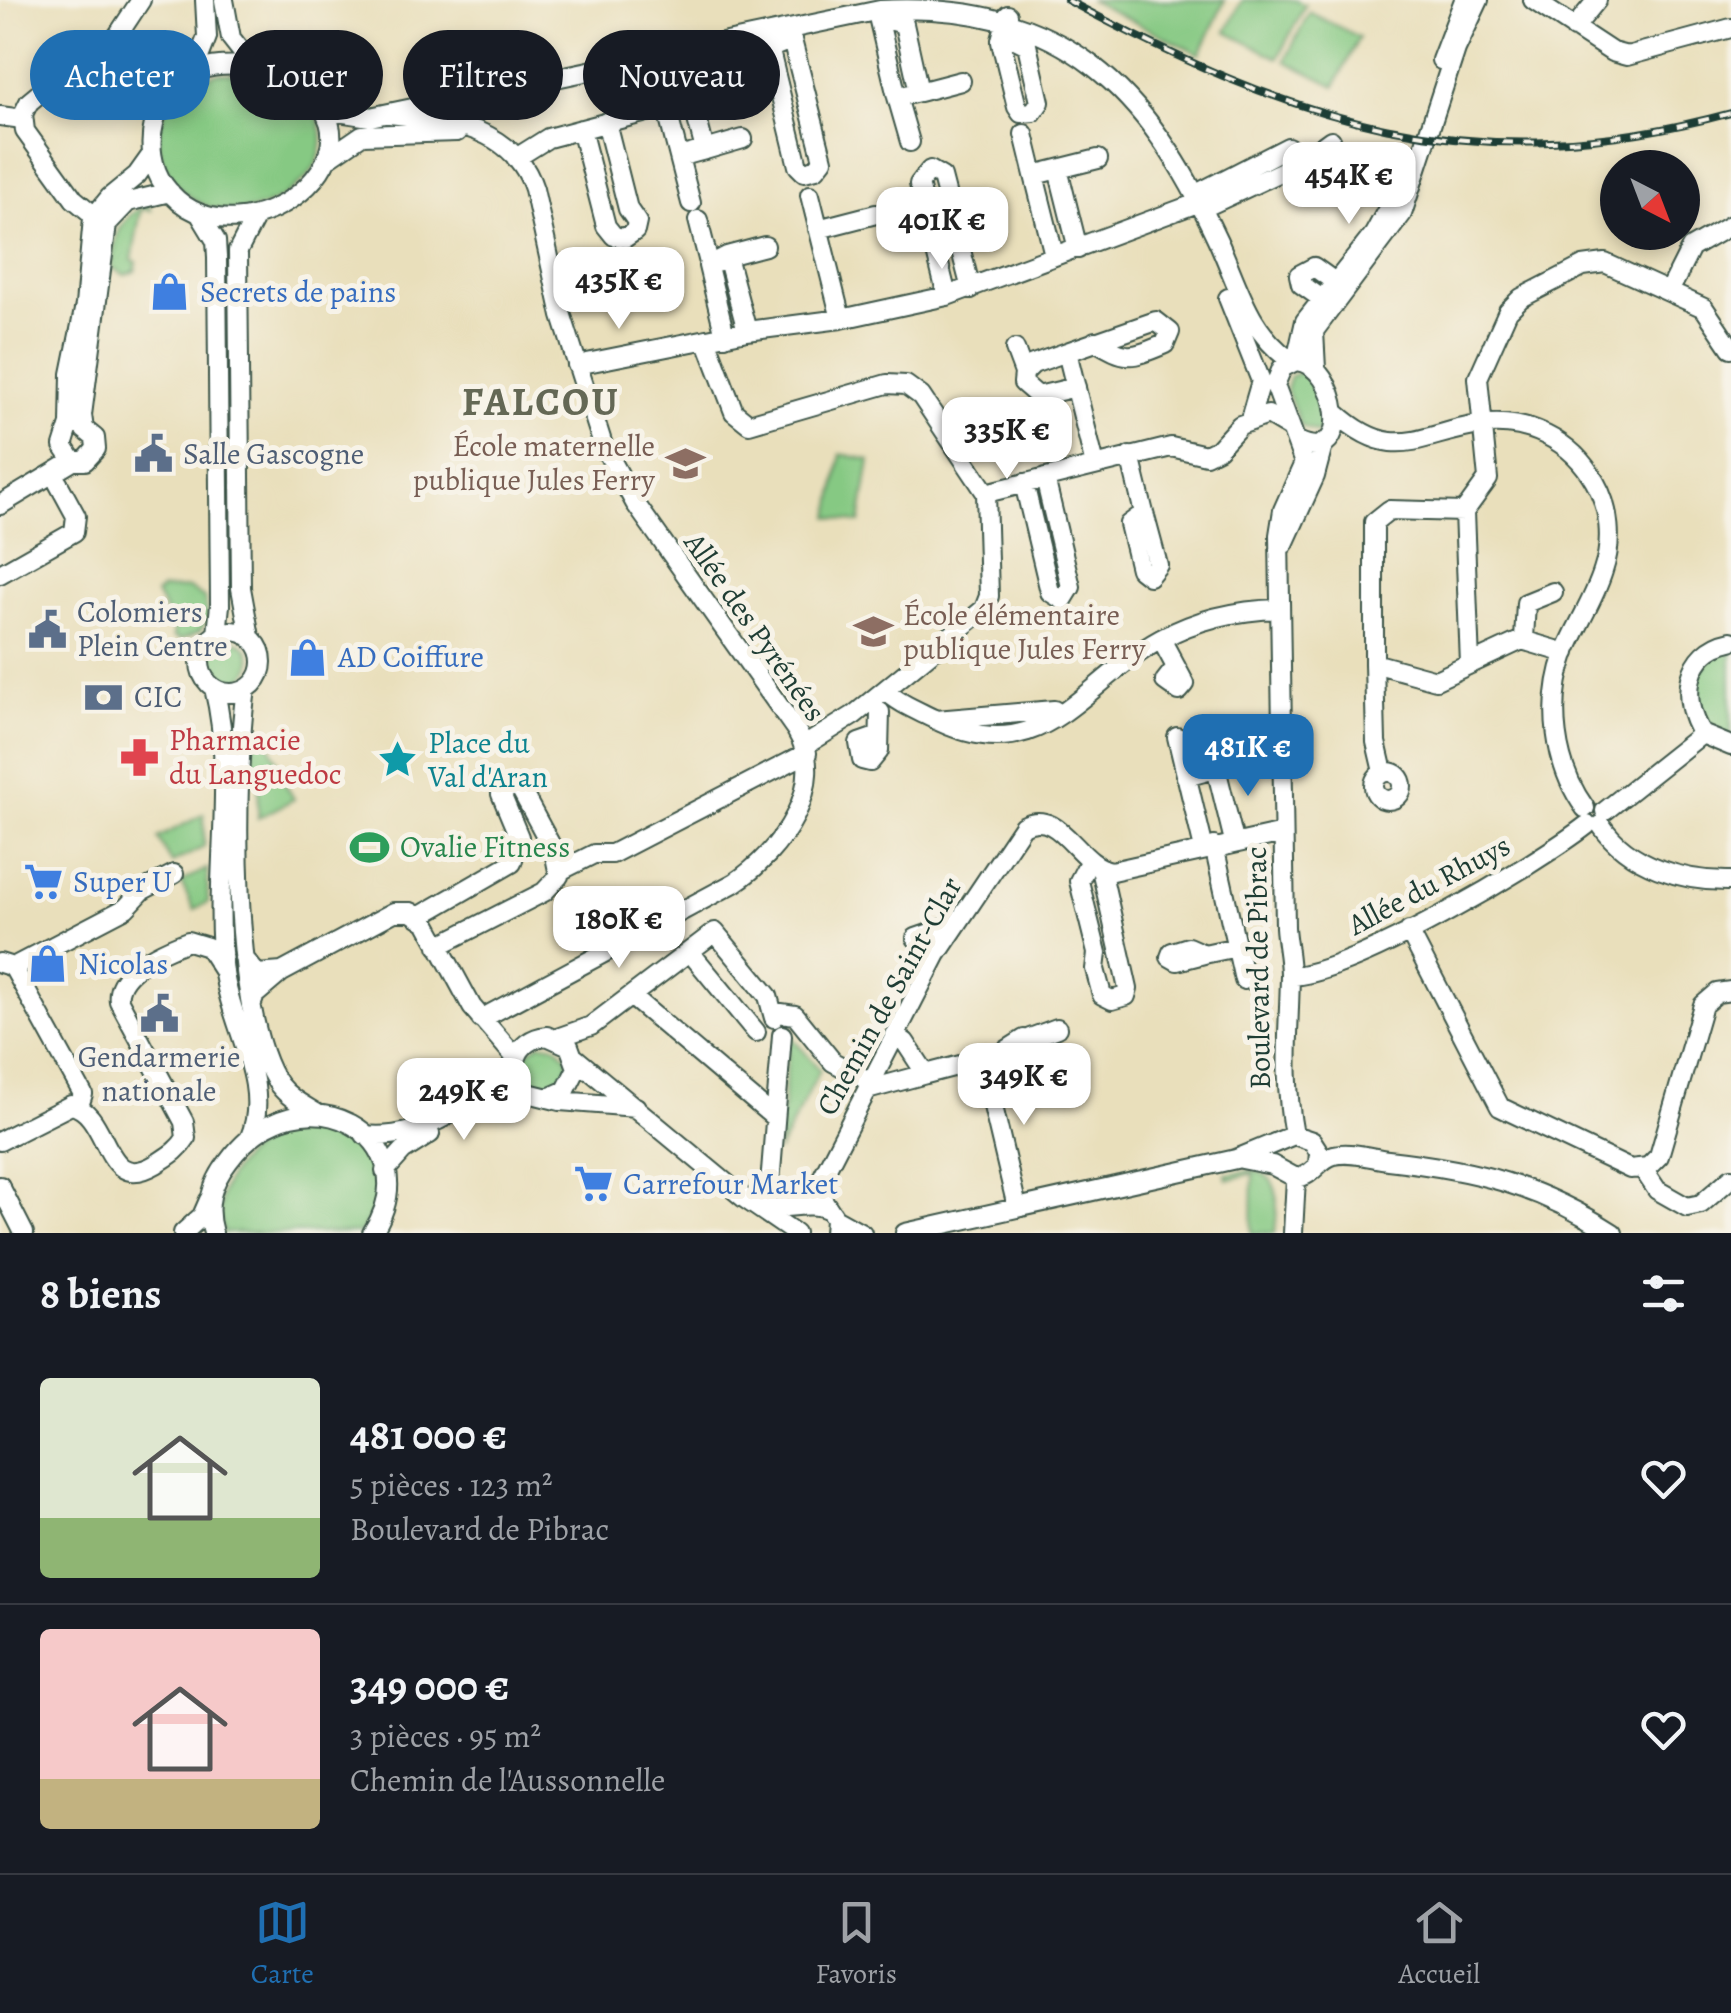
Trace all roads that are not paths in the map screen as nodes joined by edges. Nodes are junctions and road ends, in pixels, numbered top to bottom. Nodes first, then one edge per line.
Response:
1 (140, 0) edge
2 (205, 0) edge
3 (224, 0) edge
4 (1464, 0) edge
5 (1479, 0) edge
6 (1490, 0) edge
7 (1533, 0) edge
8 (1597, 0) edge
9 (934, 2) edge
10 (850, 8) edge
11 (880, 16) junction
12 (1466, 26) junction
13 (1574, 28) junction
14 (1731, 28) edge
15 (207, 30) edge
16 (230, 33) edge
17 (780, 41) edge
18 (780, 41) edge
19 (780, 43) edge
20 (780, 49) edge
21 (583, 78) edge
22 (961, 81) dead end
23 (919, 92) junction
24 (898, 97) junction
25 (390, 114) junction
26 (383, 115) edge
27 (0, 116) edge
28 (23, 119) junction
29 (157, 120) edge
30 (328, 120) edge
31 (614, 120) edge
32 (669, 120) edge
33 (697, 120) edge
34 (606, 122) junction
35 (814, 125) junction
36 (581, 129) junction
37 (790, 131) junction
38 (1024, 134) dead end
39 (485, 136) junction
40 (743, 139) dead end
41 (1331, 140) dead end
42 (910, 142) dead end
43 (705, 150) junction
44 (152, 154) junction
45 (330, 157) junction
46 (679, 157) junction
47 (516, 158) junction
48 (1098, 159) dead end
49 (1058, 169) junction
50 (1034, 175) junction
51 (170, 192) junction
52 (810, 195) dead end
53 (1199, 201) junction
54 (199, 213) junction
55 (876, 214) dead end
56 (256, 216) junction
57 (100, 221) junction
58 (1731, 225) edge
59 (818, 229) junction
60 (765, 246) dead end
61 (1078, 249) junction
62 (1054, 255) junction
63 (727, 256) junction
64 (1227, 261) junction
65 (709, 263) junction
66 (1328, 276) dead end
67 (971, 289) junction
68 (1669, 292) junction
69 (947, 296) junction
70 (1322, 299) junction
71 (1156, 300) dead end
72 (841, 319) junction
73 (747, 331) junction
74 (715, 337) junction
75 (1731, 348) edge
76 (1016, 349) dead end
77 (1066, 352) junction
78 (1288, 358) junction
79 (576, 365) junction
80 (1316, 369) junction
81 (1024, 373) junction
82 (1076, 387) junction
83 (1259, 417) junction
84 (1481, 424) junction
85 (84, 429) junction
86 (1332, 429) junction
87 (1295, 435) junction
88 (67, 449) junction
89 (1130, 456) junction
90 (1096, 465) junction
91 (1045, 478) junction
92 (58, 483) dead end
93 (1024, 483) junction
94 (0, 492) edge
95 (986, 492) junction
96 (0, 505) edge
97 (1464, 512) junction
98 (1144, 513) dead end
99 (1280, 559) junction
100 (0, 574) edge
101 (1553, 592) dead end
102 (1280, 610) junction
103 (217, 634) junction
104 (250, 637) junction
105 (1161, 639) junction
106 (1524, 639) junction
107 (1731, 641) edge
108 (1566, 653) junction
109 (1374, 663) junction
110 (1470, 664) junction
111 (1176, 667) dead end
112 (214, 688) junction
113 (246, 689) junction
114 (892, 695) junction
115 (858, 712) junction
116 (880, 712) junction
117 (1702, 734) junction
118 (879, 736) dead end
119 (1178, 737) dead end
120 (1731, 746) edge
121 (806, 750) junction
122 (1266, 755) dead end
123 (1216, 768) junction
124 (1383, 772) dead end
125 (1186, 777) junction
126 (1595, 817) junction
127 (1283, 833) junction
128 (1234, 842) junction
129 (1209, 847) junction
130 (1095, 865) junction
131 (560, 871) junction
132 (174, 874) dead end
133 (1731, 881) edge
134 (420, 916) junction
135 (1409, 931) junction
136 (950, 933) junction
137 (916, 938) dead end
138 (438, 946) junction
139 (1237, 947) junction
140 (242, 950) junction
141 (690, 952) junction
142 (1120, 954) junction
143 (1204, 954) dead end
144 (1097, 960) junction
145 (6, 965) edge
146 (224, 972) junction
147 (282, 972) junction
148 (1290, 976) junction
149 (1244, 980) dead end
150 (1731, 991) edge
151 (632, 997) junction
152 (252, 1007) junction
153 (488, 1025) junction
154 (590, 1026) junction
155 (770, 1028) junction
156 (1056, 1028) dead end
157 (895, 1035) junction
158 (557, 1038) junction
159 (532, 1039) junction
160 (575, 1056) junction
161 (990, 1057) junction
162 (515, 1060) junction
163 (926, 1074) junction
164 (869, 1086) junction
165 (528, 1093) junction
166 (548, 1098) junction
167 (79, 1106) junction
168 (636, 1106) junction
169 (316, 1113) junction
170 (774, 1118) junction
171 (365, 1134) junction
172 (250, 1137) junction
173 (1289, 1138) junction
174 (0, 1141) edge
175 (1236, 1159) junction
176 (1318, 1164) junction
177 (1643, 1169) junction
178 (385, 1171) junction
179 (1288, 1174) junction
180 (1731, 1178) edge
181 (819, 1185) junction
182 (0, 1186) edge
183 (209, 1200) junction
184 (759, 1207) junction
185 (806, 1207) junction
186 (1017, 1207) junction
187 (986, 1214) junction
188 (833, 1220) edge
189 (374, 1232) edge
190 (24, 1233) edge
191 (183, 1233) edge
192 (214, 1233) edge
193 (796, 1233) edge
194 (862, 1233) edge
195 (904, 1233) edge
196 (990, 1233) edge
197 (1292, 1233) edge
198 (1613, 1233) edge

1 - 28 street
2 - 15 street
3 - 16 street
4 - 70 street
5 - 12 street
6 - 12 street
7 - 13 street
8 - 13 street
9 - 11 street
9 - 53 street
10 - 11 street
10 - 18 street
11 - 17 street
11 - 23 street
11 - 24 street
12 - 80 street
13 - 14 street
19 - 35 street
20 - 37 street
21 - 25 street
22 - 23 street
23 - 24 street
24 - 42 street
25 - 26 street
25 - 39 street, Allée des Pyrénées
27 - 28 street
28 - 57 street
29 - 44 street
30 - 45 street
31 - 34 street
32 - 46 street
33 - 43 street
34 - 36 street
34 - 36 street
35 - 37 street
35 - 37 street
36 - 47 street
38 - 50 street
39 - 45 street
39 - 47 street, Allée des Pyrénées
40 - 43 street
41 - 53 street
43 - 46 street
44 - 51 street
44 - 57 street
45 - 56 street
46 - 65 street
47 - 79 street, Allée des Pyrénées
48 - 49 street
49 - 50 street
49 - 61 street
50 - 62 street
51 - 54 street
51 - 57 street
52 - 59 street
53 - 61 street
53 - 64 street
54 - 56 street
54 - 103 street
55 - 59 street
56 - 104 street
57 - 85 street
57 - 88 street
58 - 68 street
59 - 72 street
60 - 63 street
61 - 62 street
62 - 67 street
63 - 65 street
63 - 73 street
64 - 78 street
64 - 83 street
65 - 74 street
66 - 70 street
67 - 69 street
67 - 69 street
68 - 75 street
68 - 84 street
69 - 72 street
70 - 78 street
71 - 77 street
72 - 73 street
73 - 74 street
74 - 79 street
74 - 95 street
76 - 81 street
77 - 81 street
77 - 82 street
78 - 80 street
78 - 87 street
79 - 121 street, Allée des Pyrénées
80 - 86 street
81 - 82 street
82 - 90 street
83 - 87 street
83 - 89 street
84 - 86 street
84 - 97 street
84 - 108 street
85 - 88 street
85 - 88 street
86 - 87 street
86 - 99 street, Boulevard de Pibrac
87 - 99 street, Boulevard de Pibrac
88 - 94 street
88 - 96 street
89 - 90 street
89 - 98 street
90 - 91 street
91 - 93 street
91 - 93 street
92 - 100 street
93 - 95 street
95 - 114 street
97 - 109 street
97 - 110 street
99 - 102 street, Boulevard de Pibrac
101 - 106 street
102 - 105 street
102 - 127 street, Boulevard de Pibrac
103 - 104 street
103 - 112 street
104 - 113 street
105 - 111 street
105 - 114 street
106 - 108 street
106 - 110 street
107 - 117 street
108 - 126 street
109 - 110 street
109 - 124 street
112 - 113 street
112 - 146 street
113 - 140 street
114 - 115 street
114 - 116 street
115 - 116 street
115 - 121 street
116 - 118 street
117 - 120 street
117 - 126 street, Allée du Rhuys
119 - 125 street
121 - 131 street
121 - 153 street, Allée des Pyrénées
122 - 123 street
123 - 125 street
123 - 128 street
125 - 129 street
126 - 133 street
126 - 135 street, Allée du Rhuys
127 - 128 street
127 - 148 street, Boulevard de Pibrac
128 - 129 street
129 - 130 street
129 - 139 street
130 - 136 street, Chemin de Saint-Clar
130 - 142 street
130 - 144 street
131 - 134 street
131 - 138 street
132 - 145 street
134 - 138 street
134 - 147 street
135 - 148 street, Allée du Rhuys
135 - 177 street
136 - 137 street
136 - 157 street, Chemin de Saint-Clar
138 - 153 street
139 - 143 street
139 - 149 street
140 - 147 street
140 - 152 street
141 - 151 street
141 - 155 street
141 - 155 street
142 - 144 street
142 - 144 street
145 - 167 street
146 - 167 street
146 - 172 street
147 - 152 street
148 - 173 street, Boulevard de Pibrac
150 - 177 street
151 - 154 street
151 - 170 street
152 - 169 street
153 - 159 street
153 - 162 street
154 - 158 street
154 - 160 street
155 - 164 street
155 - 170 street
156 - 161 street
157 - 163 street
157 - 164 street, Chemin de Saint-Clar
158 - 159 street
158 - 160 street
159 - 162 street
160 - 166 street
160 - 168 street
161 - 163 street
161 - 186 street
162 - 165 street
162 - 171 street
163 - 164 street
164 - 181 street, Chemin de Saint-Clar
165 - 166 street
165 - 178 street
166 - 168 street
167 - 174 street
168 - 184 street
169 - 171 street
169 - 172 street
170 - 184 street
171 - 178 street
172 - 183 street
173 - 175 street
173 - 176 street
173 - 179 street
175 - 179 street
175 - 186 street
176 - 179 street
176 - 198 street
177 - 180 street
178 - 189 street
179 - 197 street
181 - 185 street, Chemin de Saint-Clar
181 - 188 street
182 - 190 street
183 - 191 street
183 - 192 street
184 - 185 street
184 - 193 street
185 - 188 street
185 - 193 street, Chemin de Saint-Clar
186 - 187 street
187 - 195 street
187 - 196 street
188 - 194 street

